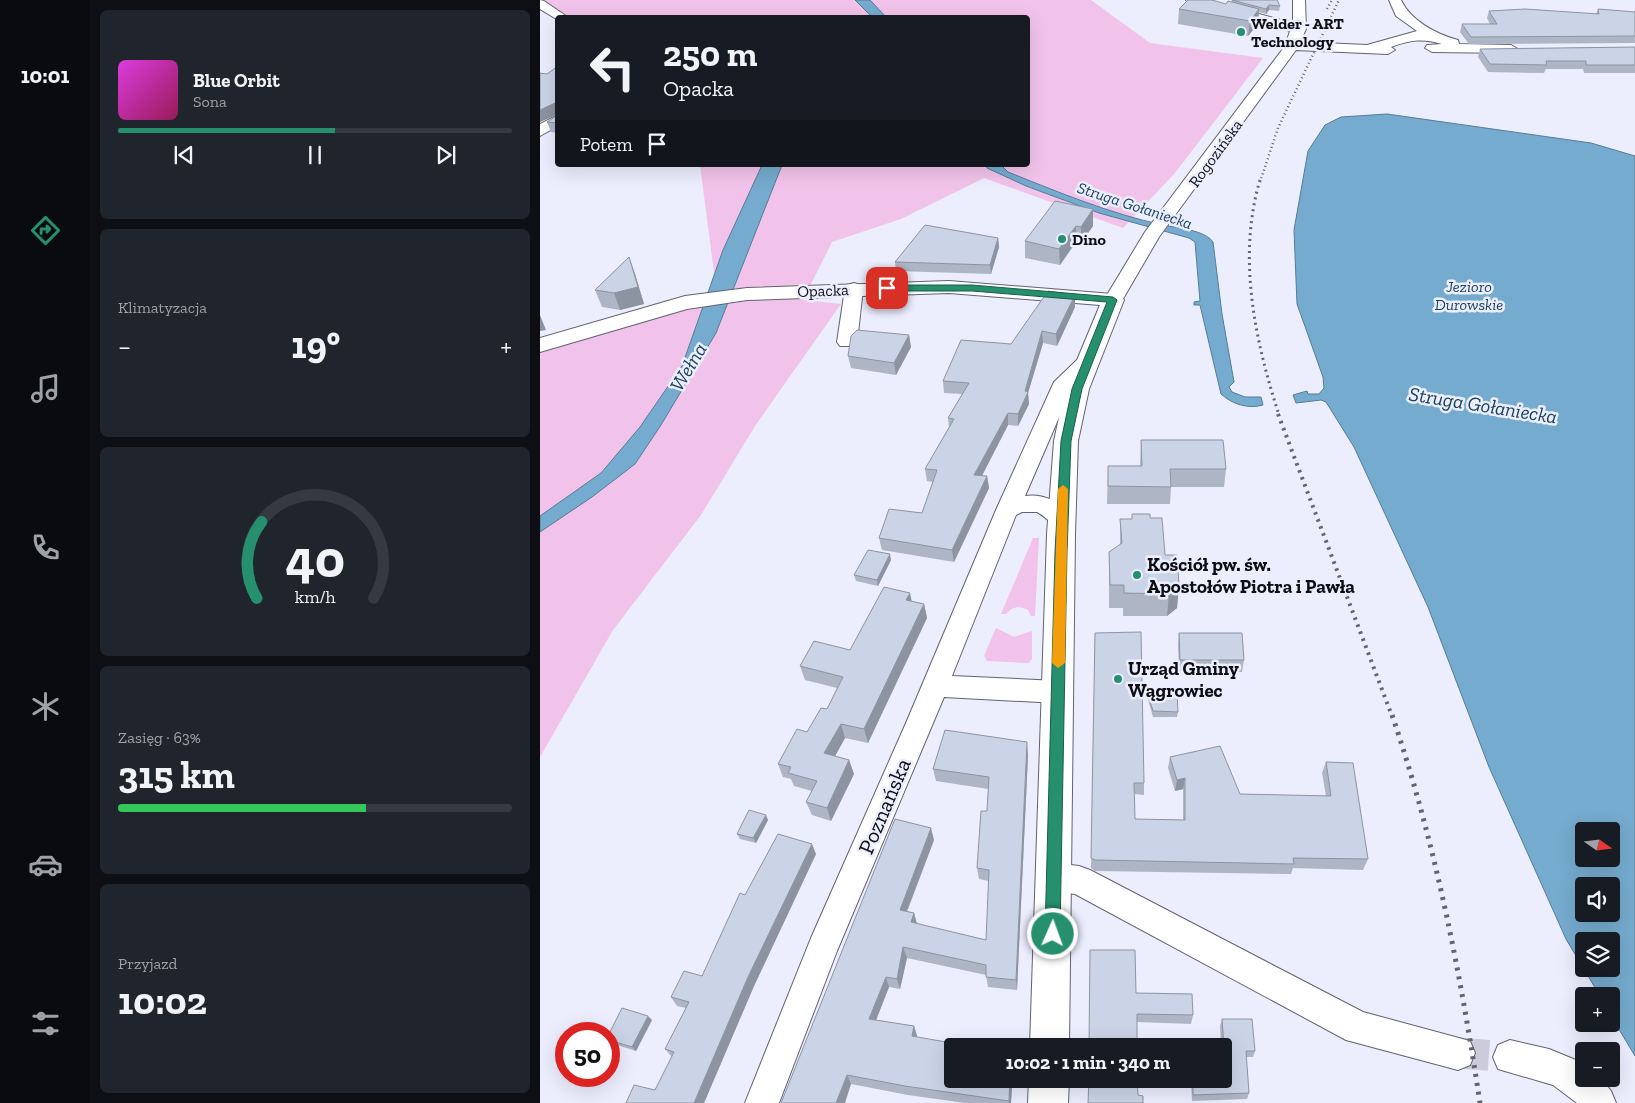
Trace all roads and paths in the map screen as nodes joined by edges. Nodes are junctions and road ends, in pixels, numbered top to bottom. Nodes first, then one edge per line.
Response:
1 (1192, 0) edge
2 (1299, 0) edge
3 (1395, 0) edge
4 (540, 4) edge
5 (558, 15) edge
6 (1299, 29) junction
7 (1423, 39) junction
8 (1292, 46) junction
9 (1529, 49) edge
10 (555, 121) edge
11 (540, 131) edge
12 (854, 289) junction
13 (1113, 300) junction
14 (847, 342) dead end
15 (540, 345) edge
16 (1087, 361) junction
17 (1007, 510) junction
18 (1062, 520) junction
19 (934, 686) junction
20 (1058, 692) junction
21 (1054, 877) junction
22 (1050, 1038) edge
23 (1458, 1053) tunnel mouth
24 (1510, 1057) tunnel mouth
25 (1049, 1088) edge
26 (762, 1103) edge
27 (1048, 1103) edge
28 (1599, 1103) edge

1 - 6 street
2 - 6 street, Rogozińska
3 - 7 street
4 - 5 street
6 - 8 street, Rogozińska
7 - 8 street
7 - 9 street
8 - 13 street, Rogozińska
10 - 11 street
12 - 13 main road, Opacka
12 - 14 street
12 - 15 main road, Opacka
13 - 16 main road
16 - 17 street, Poznańska
16 - 18 main road
17 - 18 street
17 - 19 street, Poznańska
18 - 20 main road
19 - 20 street
19 - 26 street, Poznańska
20 - 21 main road
21 - 22 main road
21 - 23 street
24 - 28 street
25 - 27 main road

